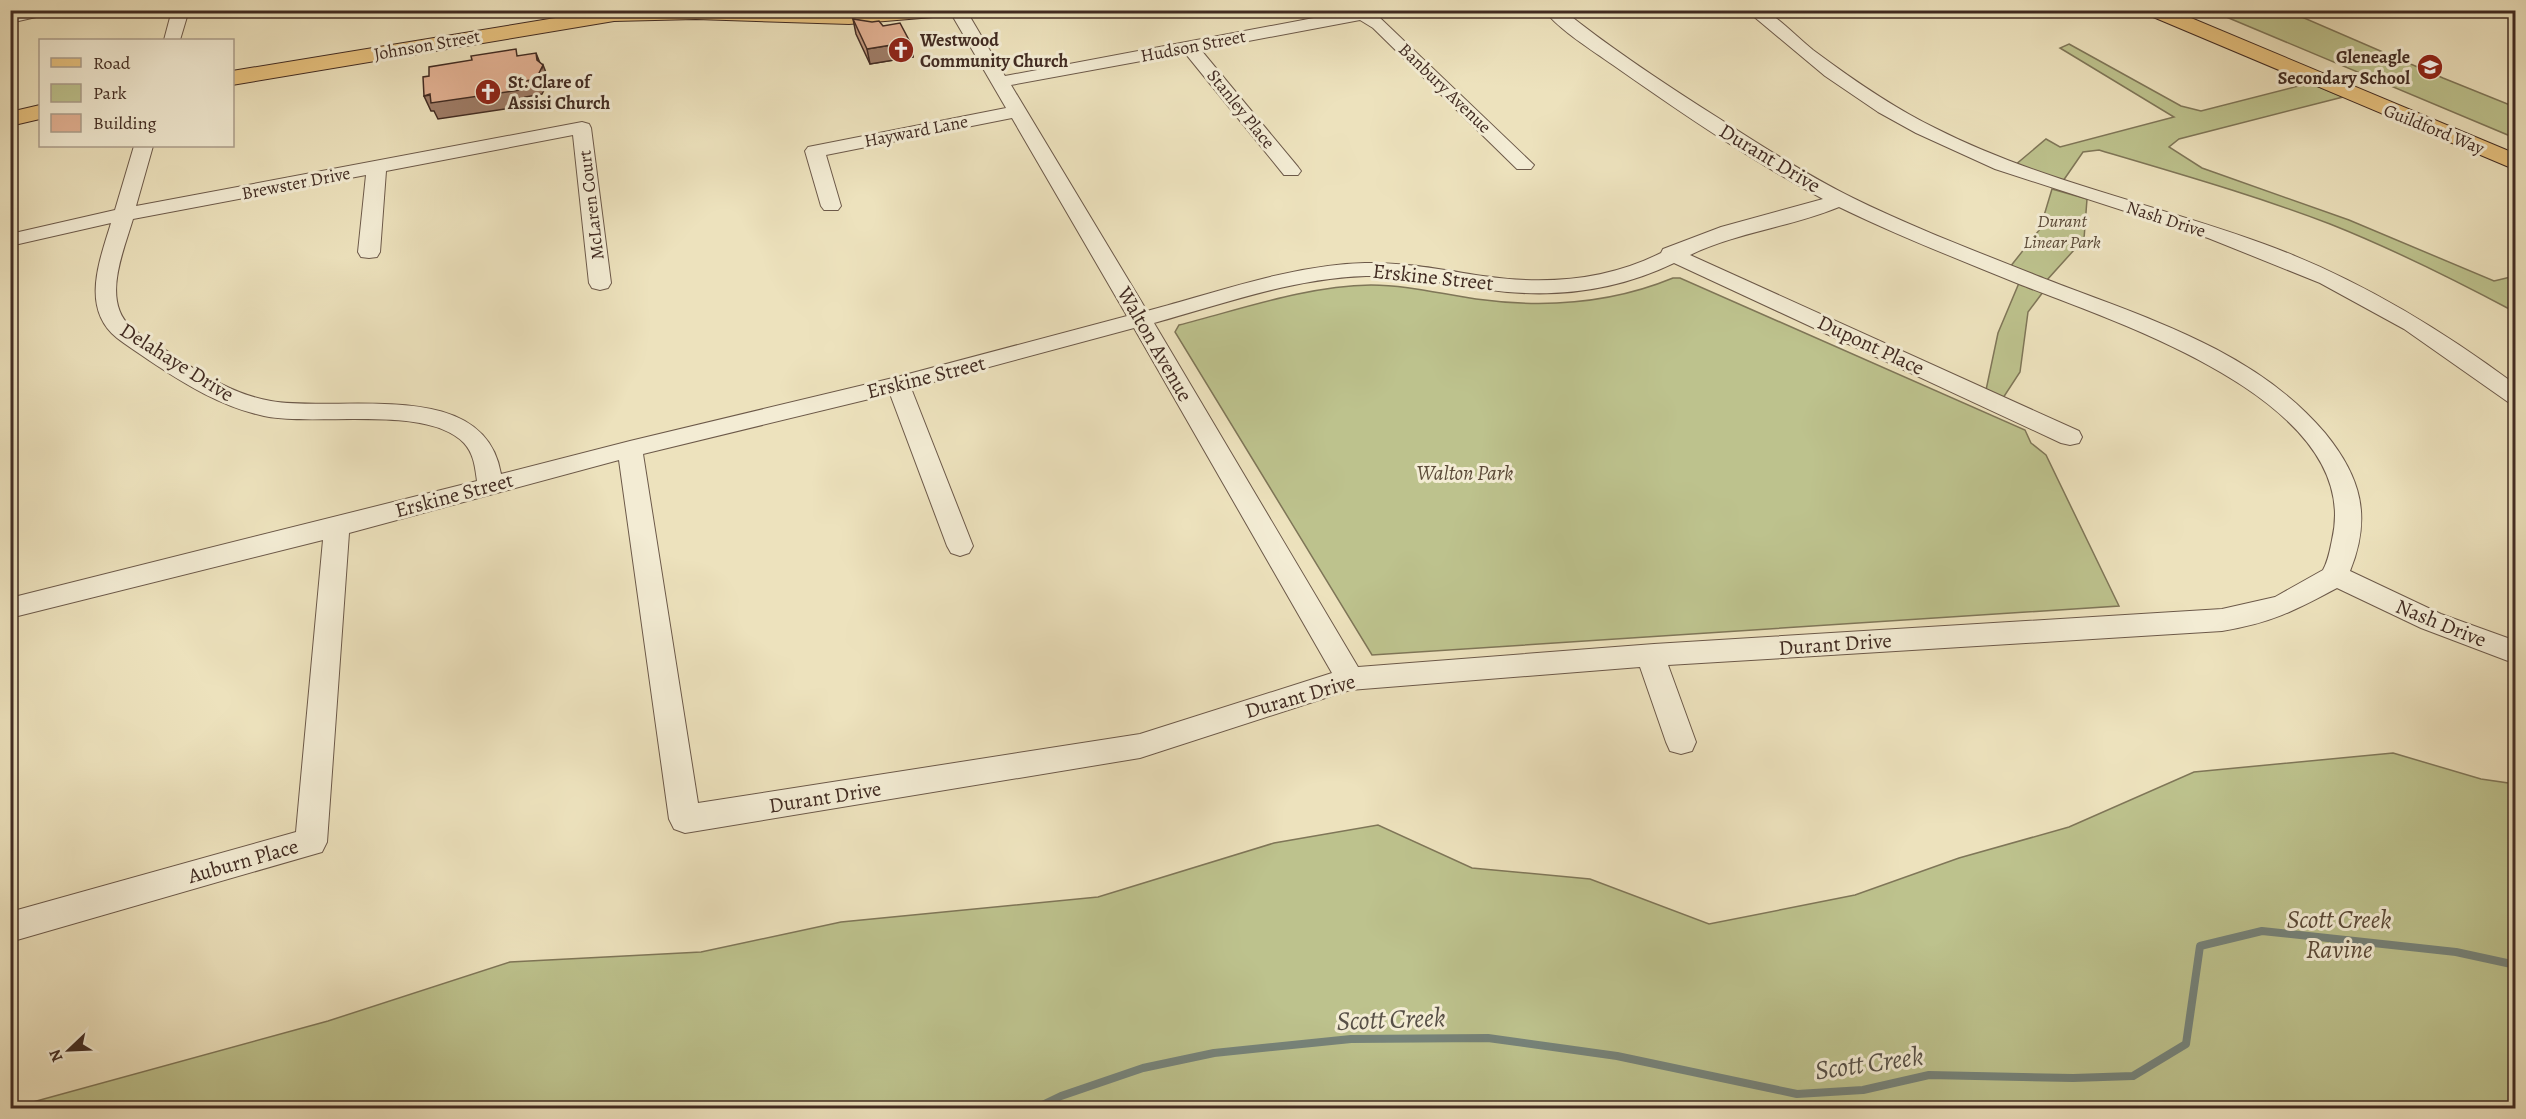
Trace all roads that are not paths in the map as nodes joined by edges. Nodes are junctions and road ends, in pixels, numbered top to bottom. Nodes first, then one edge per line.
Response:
1 (43, 10) edge
2 (181, 10) edge
3 (568, 10) edge
4 (945, 10) edge
5 (957, 10) edge
6 (1386, 10) edge
7 (1552, 10) edge
8 (1754, 10) edge
9 (2154, 10) edge
10 (2183, 10) edge
11 (1364, 15) junction
12 (10, 18) edge
13 (172, 39) edge
14 (1190, 47) junction
15 (234, 67) edge
16 (234, 78) edge
17 (1000, 82) junction
18 (39, 101) edge
19 (10, 107) edge
20 (1018, 111) junction
21 (39, 112) edge
22 (10, 118) edge
23 (582, 128) joint
24 (143, 147) edge
25 (2516, 148) edge
26 (2516, 163) edge
27 (1524, 165) dead end
28 (376, 168) junction
29 (1291, 171) dead end
30 (1840, 199) junction
31 (831, 206) dead end
32 (123, 215) junction
33 (10, 240) edge
34 (369, 252) dead end
35 (1671, 255) junction
36 (600, 283) dead end
37 (1141, 320) junction
38 (898, 384) junction
39 (2516, 396) edge
40 (2070, 437) dead end
41 (630, 449) junction
42 (490, 485) junction
43 (336, 527) junction
44 (960, 546) dead end
45 (2334, 575) junction
46 (10, 608) edge
47 (2516, 653) edge
48 (1650, 656) junction
49 (1350, 679) junction
50 (1681, 741) dead end
51 (10, 927) edge

1 - 12 street
2 - 13 street
3 - 15 main road, Johnson Street
4 - 16 main road, Johnson Street
5 - 17 street, Walton Avenue
6 - 11 street, Hudson Street
7 - 30 street, Durant Drive
8 - 39 street, Nash Drive
9 - 26 main road, Guildford Way
10 - 25 main road, Guildford Way
11 - 14 street, Hudson Street
11 - 27 street, Banbury Avenue
14 - 17 street, Hudson Street
14 - 29 street, Stanley Place
17 - 20 street, Walton Avenue
18 - 19 main road
20 - 31 street, Hayward Lane
20 - 37 street, Walton Avenue
21 - 22 main road
23 - 28 street, Brewster Drive
23 - 36 street, McLaren Court
24 - 32 street, Delahaye Drive
28 - 32 street, Brewster Drive
28 - 34 street
30 - 35 street, Erskine Street
30 - 45 street, Durant Drive
32 - 33 street, Brewster Drive
32 - 42 street, Delahaye Drive
35 - 37 street, Erskine Street
35 - 40 street, Dupont Place
37 - 38 street, Erskine Street
37 - 49 street, Walton Avenue
38 - 41 street, Erskine Street
38 - 44 street
41 - 42 street, Erskine Street
41 - 49 street, Durant Drive
42 - 43 street, Erskine Street
43 - 46 street, Erskine Street
43 - 51 street, Auburn Place
45 - 47 street, Nash Drive
45 - 48 street, Durant Drive
48 - 49 street, Durant Drive
48 - 50 street

